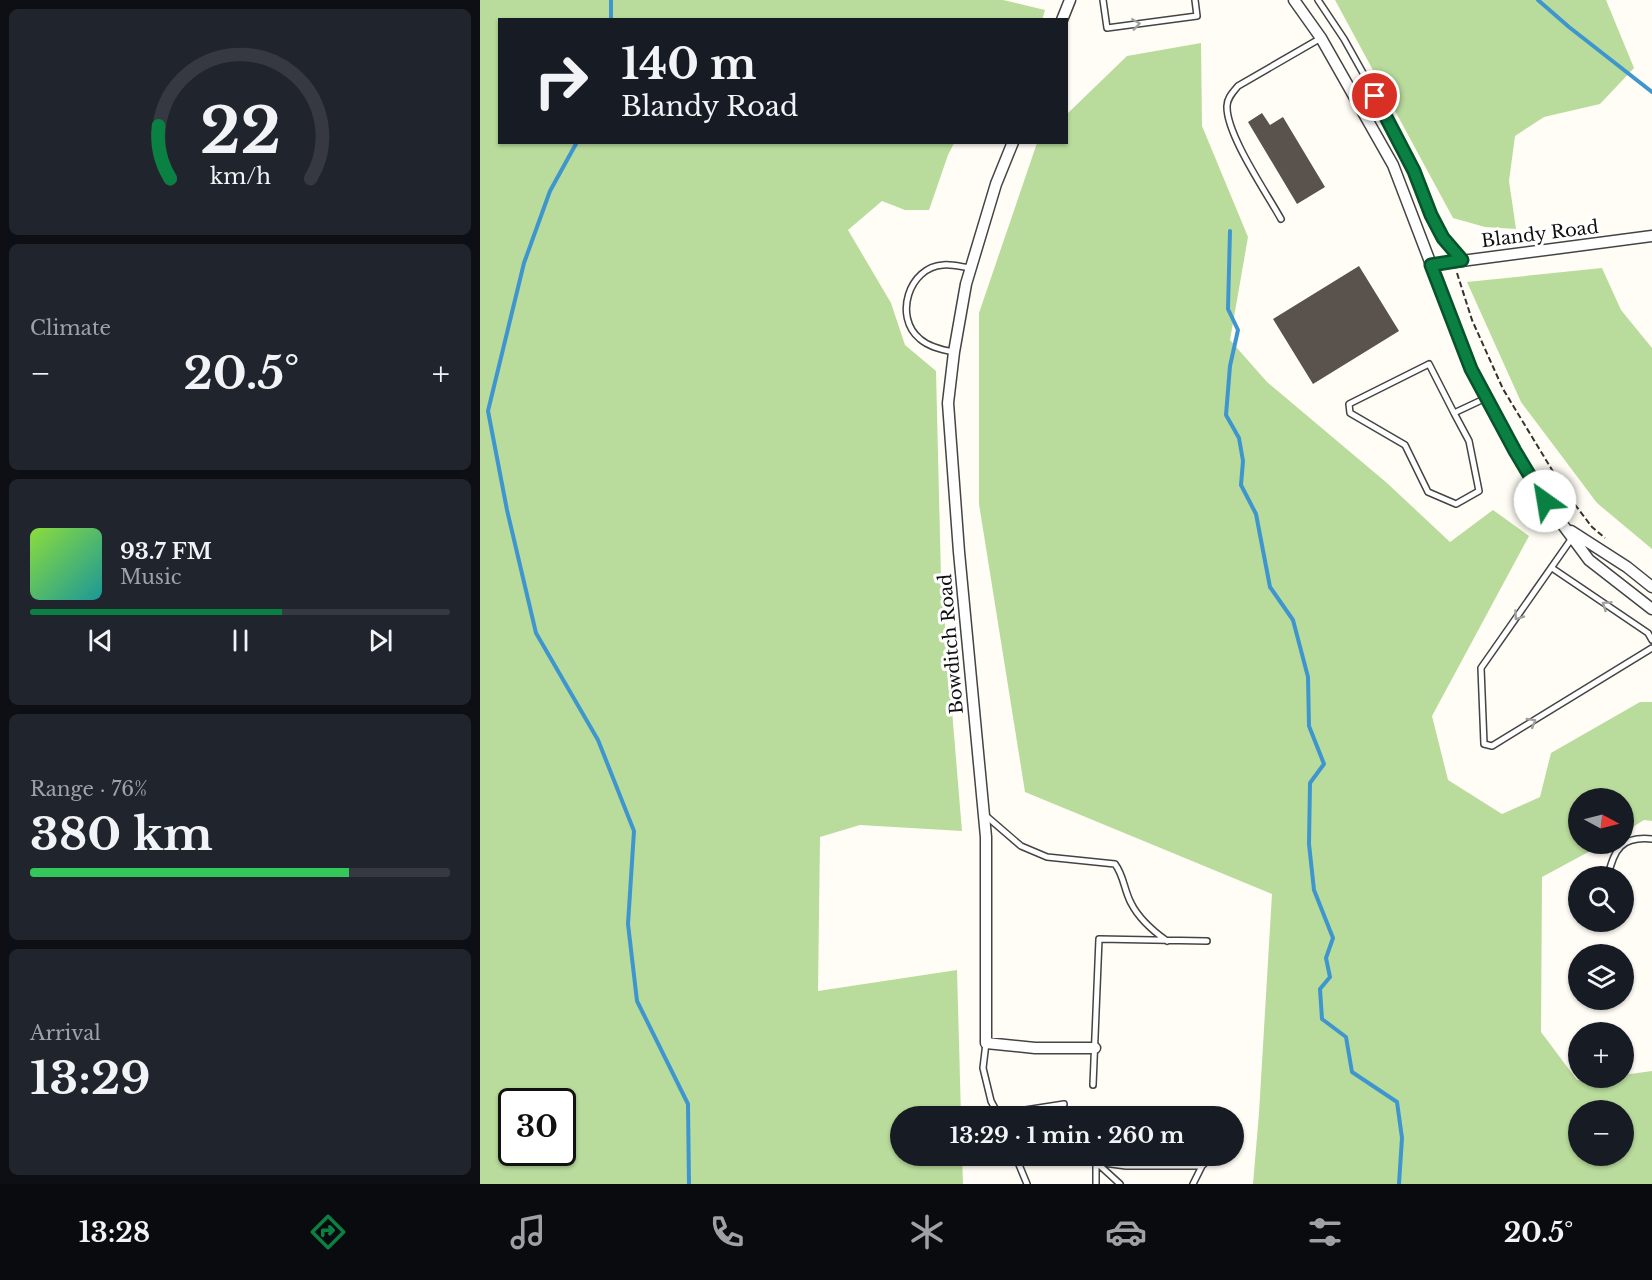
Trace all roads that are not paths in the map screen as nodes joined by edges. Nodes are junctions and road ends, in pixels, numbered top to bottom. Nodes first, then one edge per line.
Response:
1 (1070, 0) edge
2 (1103, 0) edge
3 (1195, 0) edge
4 (1293, 0) edge
5 (1317, 0) edge
6 (1063, 18) edge
7 (1321, 38) junction
8 (1012, 144) edge
9 (1281, 219) dead end
10 (1652, 236) edge
11 (1458, 261) junction
12 (1431, 265) junction
13 (971, 268) junction
14 (954, 352) junction
15 (1486, 398) junction
16 (1454, 413) junction
17 (1563, 525) junction
18 (1572, 538) junction
19 (1552, 568) junction
20 (1652, 587) edge
21 (1652, 609) edge
22 (1652, 640) edge
23 (1652, 648) edge
24 (984, 814) junction
25 (1652, 839) edge
26 (1610, 866) edge
27 (1167, 941) junction
28 (1207, 941) dead end
29 (986, 1043) junction
30 (1095, 1048) junction
31 (1093, 1085) dead end
32 (1064, 1104) dead end
33 (994, 1106) edge
34 (1051, 1106) edge
35 (1020, 1166) edge
36 (1096, 1166) edge
37 (1100, 1166) edge
38 (1202, 1166) edge
39 (1027, 1184) edge
40 (1096, 1184) edge
41 (1120, 1184) edge
42 (1193, 1184) edge

1 - 6 street
2 -> 3 lane
4 - 7 street
5 - 11 lane
7 - 9 lane
7 - 12 street
8 - 13 street, Bowditch Road
10 - 11 street, Blandy Road
11 - 12 street, Blandy Road
12 - 15 street
13 - 14 street, Bowditch Road
13 - 14 lane
14 - 24 street, Bowditch Road
15 - 16 lane
15 - 17 street
16 - 16 lane
17 - 18 street
17 - 20 street
18 - 19 lane
18 - 21 street
22 -> 19 lane
19 -> 23 lane
24 - 27 lane
24 - 29 street, Bowditch Road
25 - 26 lane
27 - 28 lane
27 - 30 lane
29 - 30 street
29 - 33 lane
30 - 31 lane
32 - 34 lane
35 - 39 lane
36 - 40 lane
37 - 41 lane
38 - 42 lane

